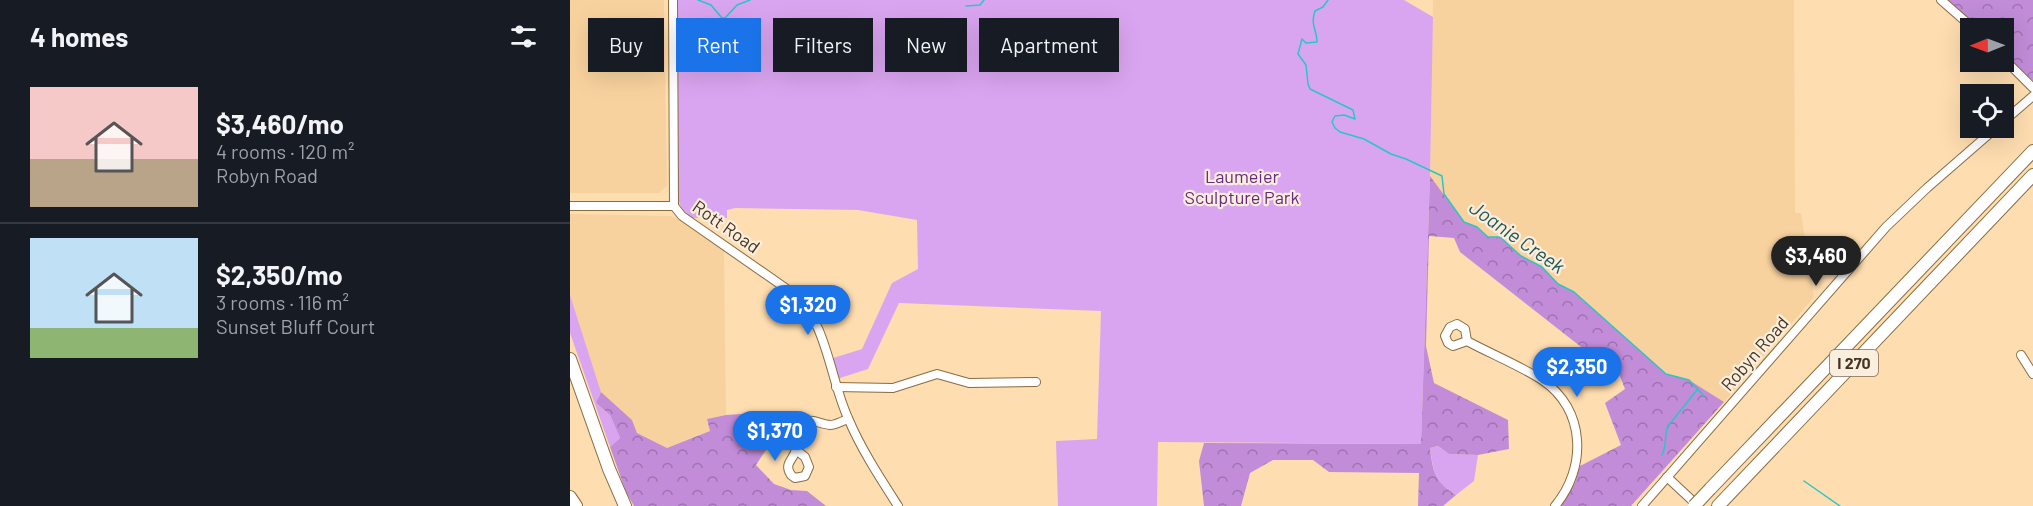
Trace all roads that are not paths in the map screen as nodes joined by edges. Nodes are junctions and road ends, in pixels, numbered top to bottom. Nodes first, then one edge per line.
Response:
1 (673, 0) edge
2 (1941, 0) edge
3 (1961, 18) edge
4 (2014, 69) edge
5 (2033, 88) edge
6 (2033, 96) edge
7 (2014, 112) edge
8 (1984, 138) edge
9 (2033, 151) edge
10 (2033, 176) edge
11 (570, 206) edge
12 (674, 206) junction
13 (1467, 341) dead end
14 (2021, 355) dead end
15 (570, 359) edge
16 (2033, 374) edge
17 (1036, 382) dead end
18 (836, 387) junction
19 (848, 419) junction
20 (796, 450) dead end
21 (1668, 477) junction
22 (570, 496) edge
23 (625, 504) edge
24 (1720, 504) edge
25 (576, 506) edge
26 (898, 506) edge
27 (1555, 506) edge
28 (1642, 506) edge
29 (1694, 506) edge
30 (1698, 506) edge

1 - 12 street, Rott Road
2 - 3 street
4 - 5 street
6 - 7 street
8 - 21 street, Robyn Road
9 - 29 highway, I 270, bridge
10 - 24 highway, I 270
11 - 12 street
12 - 18 street, Rott Road
13 - 27 street
14 - 16 street
15 - 23 highway
17 - 18 street
18 - 19 street, Rott Road
19 - 20 street
19 - 26 street, Rott Road
21 - 28 street
21 - 30 street
22 - 25 highway

